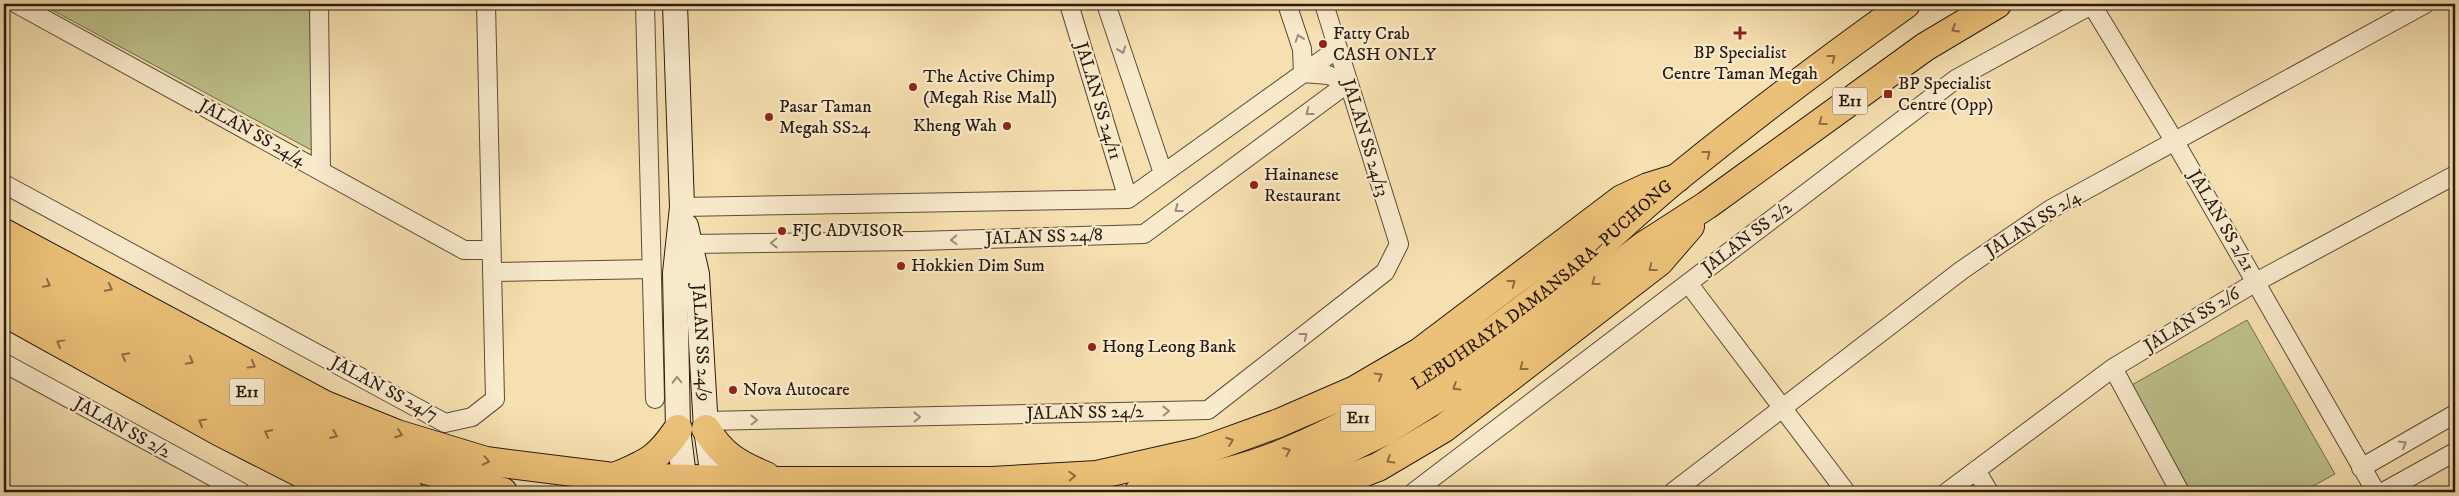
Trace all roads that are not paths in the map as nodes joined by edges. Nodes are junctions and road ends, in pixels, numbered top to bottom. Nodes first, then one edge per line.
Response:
1 (17, 4) edge
2 (319, 4) edge
3 (486, 4) edge
4 (644, 4) edge
5 (675, 4) edge
6 (1069, 4) edge
7 (1106, 4) edge
8 (1287, 4) edge
9 (1324, 4) edge
10 (1906, 4) edge
11 (1997, 4) edge
12 (2093, 4) edge
13 (2425, 4) edge
14 (1337, 49) junction
15 (1303, 73) junction
16 (1348, 83) junction
17 (2175, 142) junction
18 (321, 171) junction
19 (1163, 173) junction
20 (2455, 176) edge
21 (1677, 178) junction
22 (4, 184) edge
23 (1128, 198) junction
24 (1707, 205) junction
25 (682, 207) junction
26 (4, 233) edge
27 (690, 244) junction
28 (1398, 244) joint
29 (491, 250) junction
30 (4, 261) edge
31 (652, 269) junction
32 (492, 272) junction
33 (2256, 282) junction
34 (1688, 283) junction
35 (4, 290) edge
36 (1557, 297) junction
37 (4, 312) edge
38 (4, 363) edge
39 (2113, 368) junction
40 (655, 399) dead end
41 (1784, 408) junction
42 (2455, 414) edge
43 (706, 425) junction
44 (678, 428) junction
45 (2455, 452) edge
46 (2361, 468) junction
47 (1976, 470) junction
48 (618, 485) edge
49 (685, 485) edge
50 (714, 486) edge
51 (774, 486) edge
52 (241, 492) edge
53 (338, 492) edge
54 (410, 492) edge
55 (503, 492) edge
56 (1139, 492) edge
57 (1240, 492) edge
58 (1313, 492) edge
59 (1414, 492) edge
60 (1673, 492) edge
61 (1846, 492) edge
62 (1947, 492) edge
63 (1989, 492) edge
64 (2180, 492) edge
65 (2376, 492) edge
66 (2383, 492) edge

1 - 18 street, JALAN SS 24/4
2 - 18 street
3 - 29 street, JALAN SS 24/7
4 - 31 street
5 - 25 street, JALAN SS 24/9
6 - 23 street, JALAN SS 24/11
7 -> 19 street
15 -> 8 street
9 - 14 street, JALAN SS 24/13
21 -> 10 highway, LEBUHRAYA DAMANSARA–PUCHONG / E11
11 -> 24 highway, LEBUHRAYA DAMANSARA–PUCHONG / E11
12 - 17 street, JALAN SS 2/21
12 - 34 street, JALAN SS 2/2
13 - 17 street, JALAN SS 2/4
14 - 15 street
14 - 16 street, JALAN SS 24/13
15 - 16 street
15 - 19 street
16 -> 27 street, JALAN SS 24/8
16 - 28 street, JALAN SS 24/13
17 - 33 street, JALAN SS 2/21
17 - 41 street, JALAN SS 2/4
18 - 29 street, JALAN SS 24/4
19 - 23 street
20 - 33 street, JALAN SS 2/6
21 - 36 highway, LEBUHRAYA DAMANSARA–PUCHONG / E11
51 -> 21 highway
22 - 32 street, JALAN SS 24/7
23 - 25 street, JALAN SS 24/8
24 -> 36 highway, LEBUHRAYA DAMANSARA–PUCHONG / E11
24 -> 58 highway
25 - 27 street, JALAN SS 24/9
44 -> 25 street, JALAN SS 24/9
26 -> 48 highway
27 - 43 street, JALAN SS 24/9
43 -> 28 street, JALAN SS 24/2
29 - 32 street, JALAN SS 24/7
30 -> 55 highway, E11
31 - 32 street
31 - 40 street
33 - 39 street, JALAN SS 2/6
33 - 46 street, JALAN SS 2/21
34 - 41 street
34 - 59 street, JALAN SS 2/2
54 -> 35 highway, E11
56 -> 36 highway, LEBUHRAYA DAMANSARA–PUCHONG / E11
36 -> 57 highway, LEBUHRAYA DAMANSARA–PUCHONG / E11
53 -> 37 highway
38 - 52 street, JALAN SS 2/2
39 - 47 street, JALAN SS 2/6
39 - 64 street
41 - 60 street, JALAN SS 2/4
41 - 61 street
46 -> 42 street
43 - 50 street, JALAN SS 24/9
43 - 51 highway
44 - 48 highway
44 - 49 street, JALAN SS 24/9
45 - 66 street
46 - 65 street, JALAN SS 2/21
47 - 62 street, JALAN SS 2/6
47 - 63 street
48 - 49 highway
49 - 50 highway
50 - 51 highway

